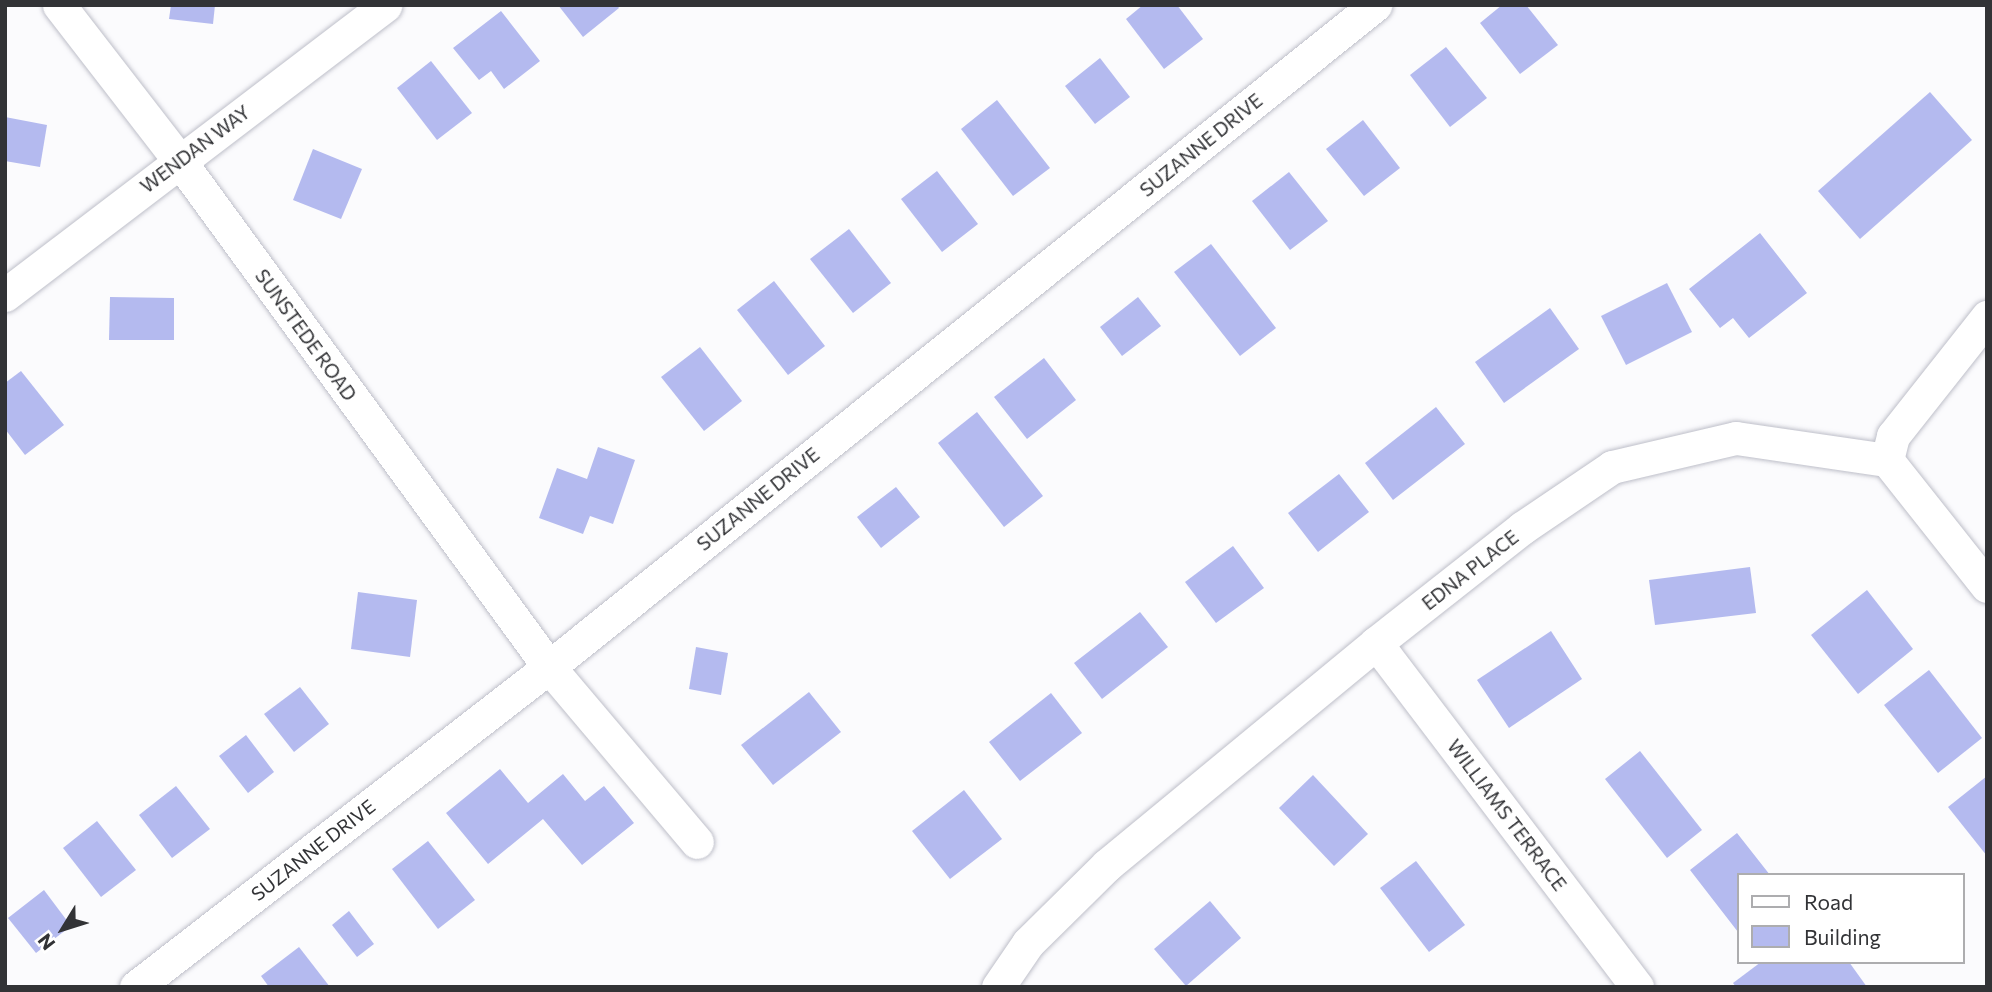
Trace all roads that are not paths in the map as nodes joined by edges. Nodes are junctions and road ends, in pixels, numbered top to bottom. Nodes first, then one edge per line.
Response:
1 (60, 5) edge
2 (386, 5) edge
3 (1375, 5) edge
4 (179, 160) junction
5 (5, 295) edge
6 (1987, 317) edge
7 (1887, 460) junction
8 (1987, 586) edge
9 (1376, 643) junction
10 (549, 667) junction
11 (697, 842) dead end
12 (136, 987) edge
13 (998, 987) edge
14 (1637, 987) edge

1 - 4 street, SUNSTEDE ROAD
2 - 4 street, WENDAN WAY
3 - 10 street, SUZANNE DRIVE
4 - 5 street, WENDAN WAY
4 - 10 street, SUNSTEDE ROAD
6 - 7 street
7 - 8 street
7 - 9 street, EDNA PLACE
9 - 13 street, EDNA PLACE
9 - 14 street, WILLIAMS TERRACE
10 - 11 street, SUNSTEDE ROAD
10 - 12 street, SUZANNE DRIVE

